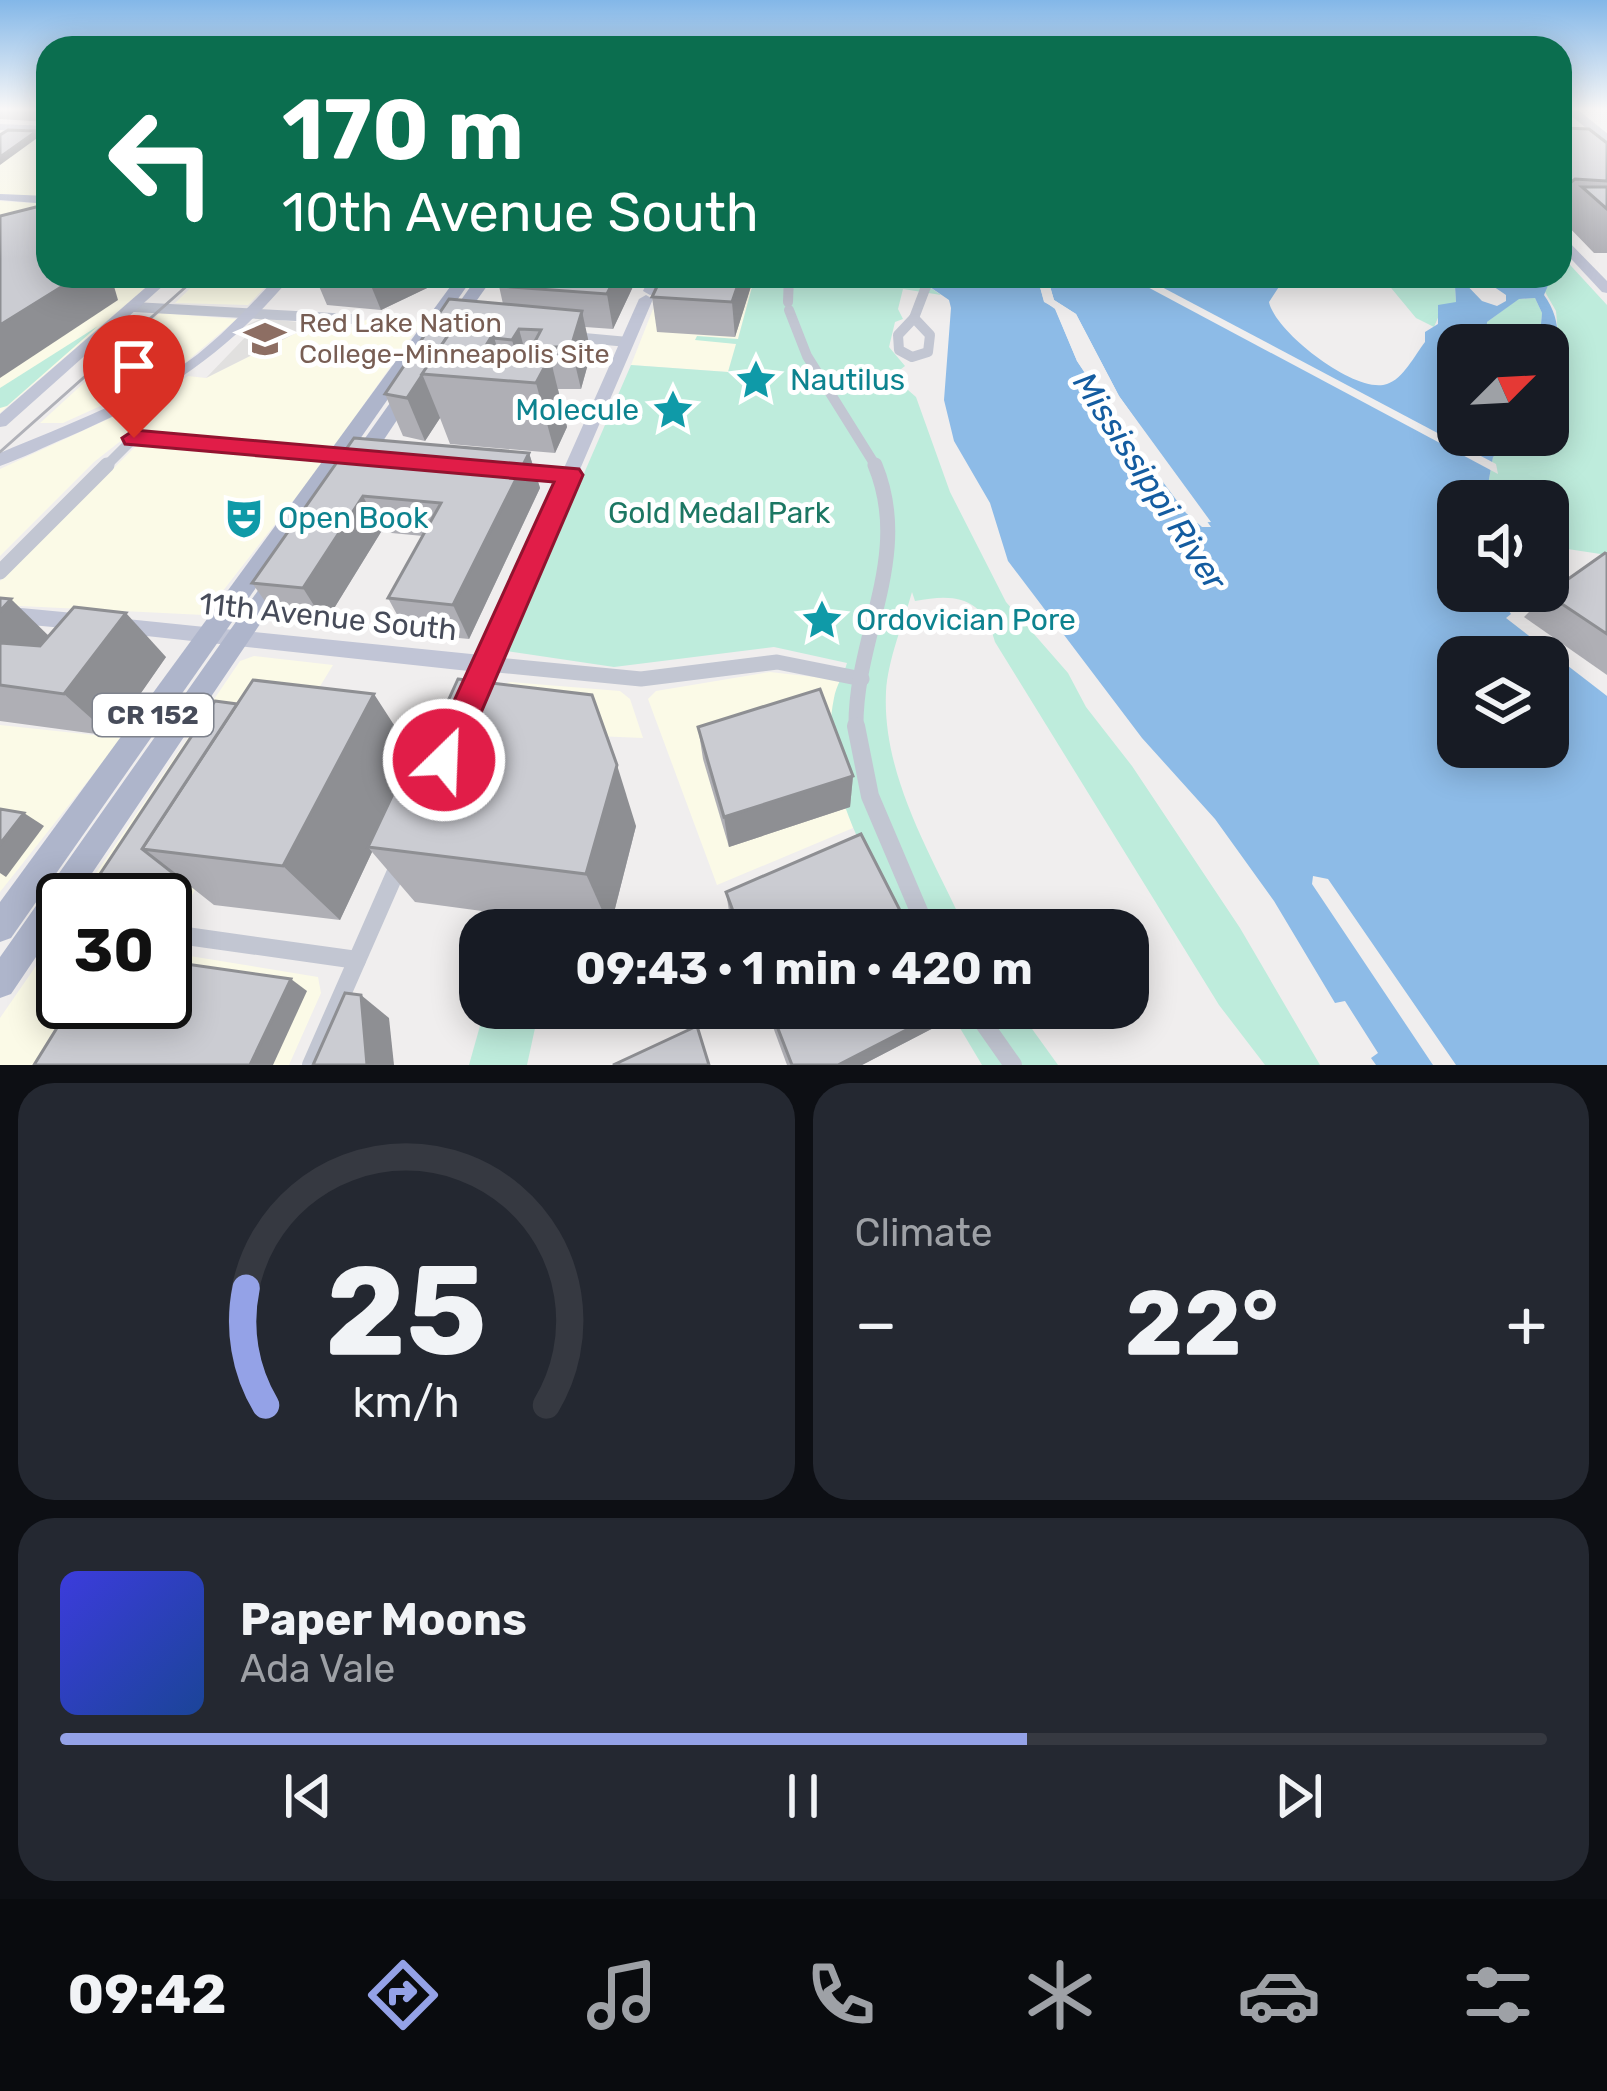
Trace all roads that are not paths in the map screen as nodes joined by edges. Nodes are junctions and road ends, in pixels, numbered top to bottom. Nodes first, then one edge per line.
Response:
1 (0, 197) edge
2 (36, 199) edge
3 (1572, 211) edge
4 (1607, 212) edge
5 (1572, 253) edge
6 (154, 288) edge
7 (274, 288) edge
8 (459, 288) edge
9 (479, 288) edge
10 (789, 288) edge
11 (925, 288) edge
12 (651, 289) edge
13 (1607, 289) edge
14 (134, 307) junction
15 (250, 313) junction
16 (914, 318) dead end
17 (351, 319) dead end
18 (566, 337) edge
19 (628, 342) junction
20 (0, 422) edge
21 (359, 457) junction
22 (0, 460) edge
23 (505, 469) edge
24 (570, 475) junction
25 (0, 572) edge
26 (0, 614) edge
27 (209, 634) junction
28 (239, 637) junction
29 (487, 664) junction
30 (862, 679) junction
31 (462, 719) edge
32 (96, 796) junction
33 (409, 842) edge
34 (52, 873) edge
35 (83, 873) edge
36 (919, 909) edge
37 (4, 916) edge
38 (192, 937) edge
39 (36, 938) edge
40 (357, 960) junction
41 (0, 967) edge
42 (0, 982) edge
43 (988, 1029) edge
44 (311, 1065) edge
45 (1013, 1065) edge

1 - 2 street
3 - 4 street
5 - 13 street
6 - 14 street
7 - 15 street
8 - 21 main road, CR 152
9 - 21 main road, CR 152
10 - 30 street
11 - 16 street
12 - 19 street
14 - 15 street
14 - 20 street
15 - 17 street
15 - 22 street
18 - 19 street
19 - 24 street
21 - 25 street
21 - 27 main road, CR 152
21 - 28 main road, CR 152
23 - 24 street
24 - 29 street
26 - 27 street, 11th Avenue South
27 - 28 street, 11th Avenue South
27 - 32 main road, CR 152
28 - 29 street, 11th Avenue South
28 - 35 main road, CR 152
29 - 30 street, 11th Avenue South
29 - 31 street
30 - 36 street
32 - 34 main road
32 - 37 main road, CR 152
33 - 40 street
37 - 41 main road
38 - 40 street
39 - 42 main road, CR 152
40 - 44 street
43 - 45 street

